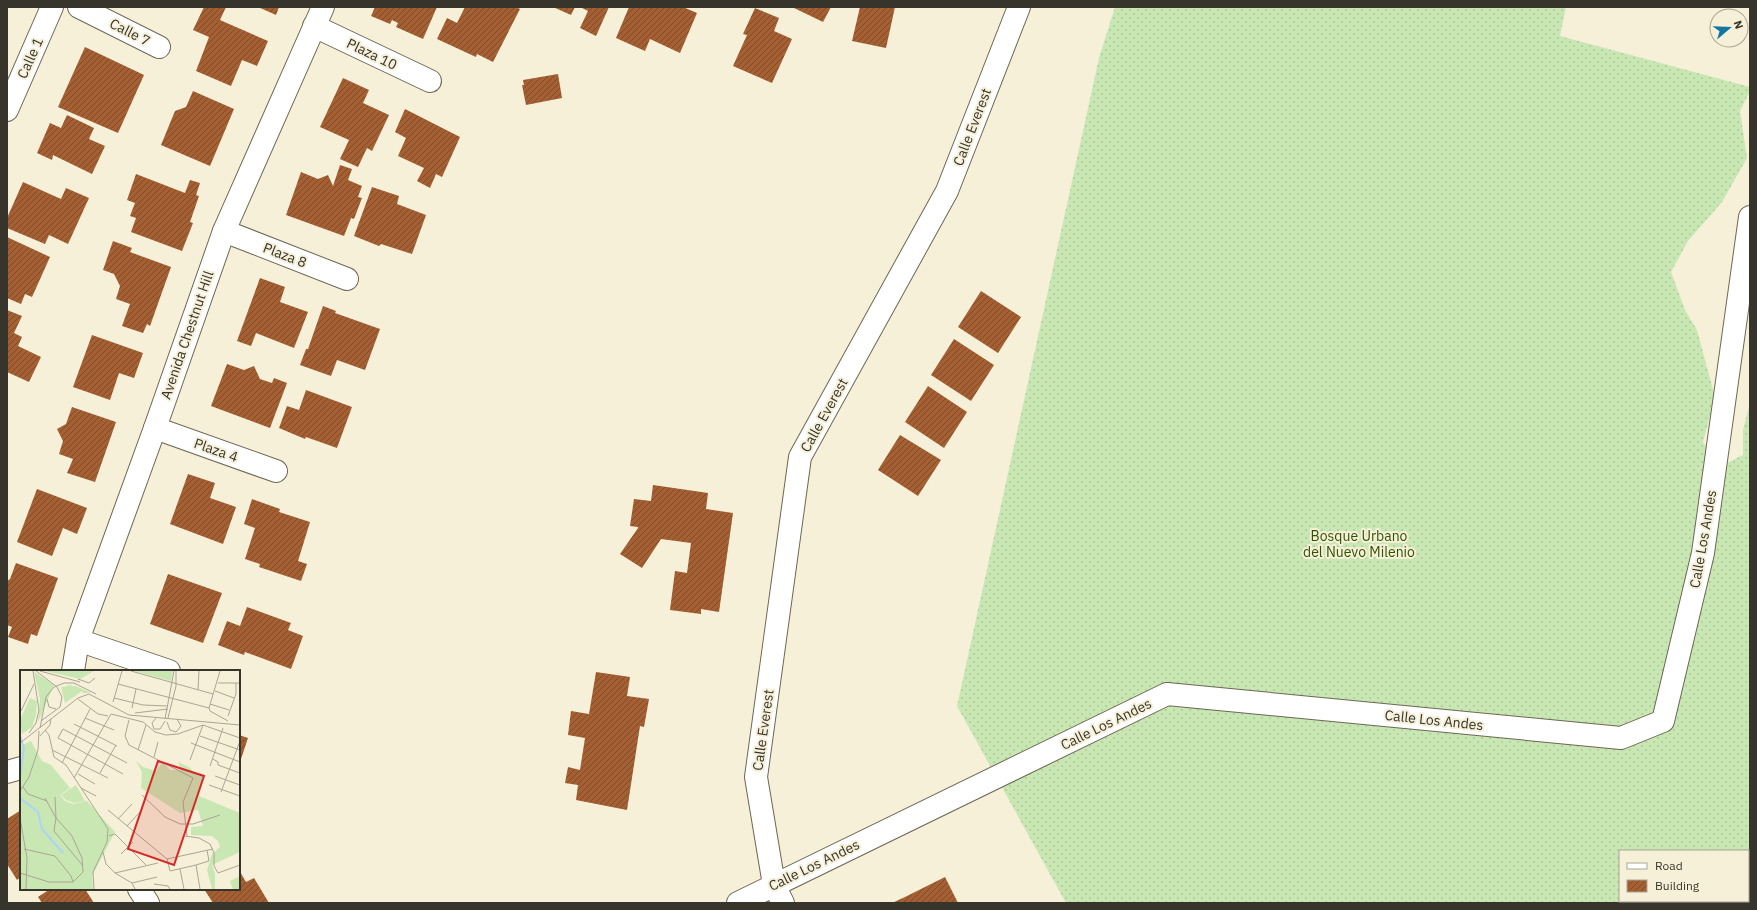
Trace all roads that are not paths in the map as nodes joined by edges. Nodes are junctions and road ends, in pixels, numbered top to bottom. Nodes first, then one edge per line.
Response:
1 (52, 7) edge
2 (79, 7) edge
3 (1019, 7) edge
4 (319, 17) edge
5 (159, 47) dead end
6 (430, 81) dead end
7 (7, 110) edge
8 (1750, 217) edge
9 (224, 231) junction
10 (347, 279) dead end
11 (155, 428) junction
12 (276, 471) dead end
13 (78, 640) junction
14 (72, 670) edge
15 (166, 670) edge
16 (20, 768) edge
17 (7, 772) edge
18 (140, 890) edge
19 (778, 894) edge
20 (148, 903) edge
21 (738, 903) edge

1 - 7 street, Calle 1
2 - 5 street, Calle 7
3 - 19 street, Calle Everest
4 - 6 street, Plaza 10
4 - 9 street, Avenida Chestnut Hill
8 - 19 street, Calle Los Andes
9 - 10 street, Plaza 8
9 - 11 street, Avenida Chestnut Hill
11 - 12 street, Plaza 4
11 - 13 street, Avenida Chestnut Hill
13 - 14 street, Avenida Chestnut Hill
13 - 15 street
16 - 17 street
18 - 20 street
19 - 21 street, Calle Los Andes

